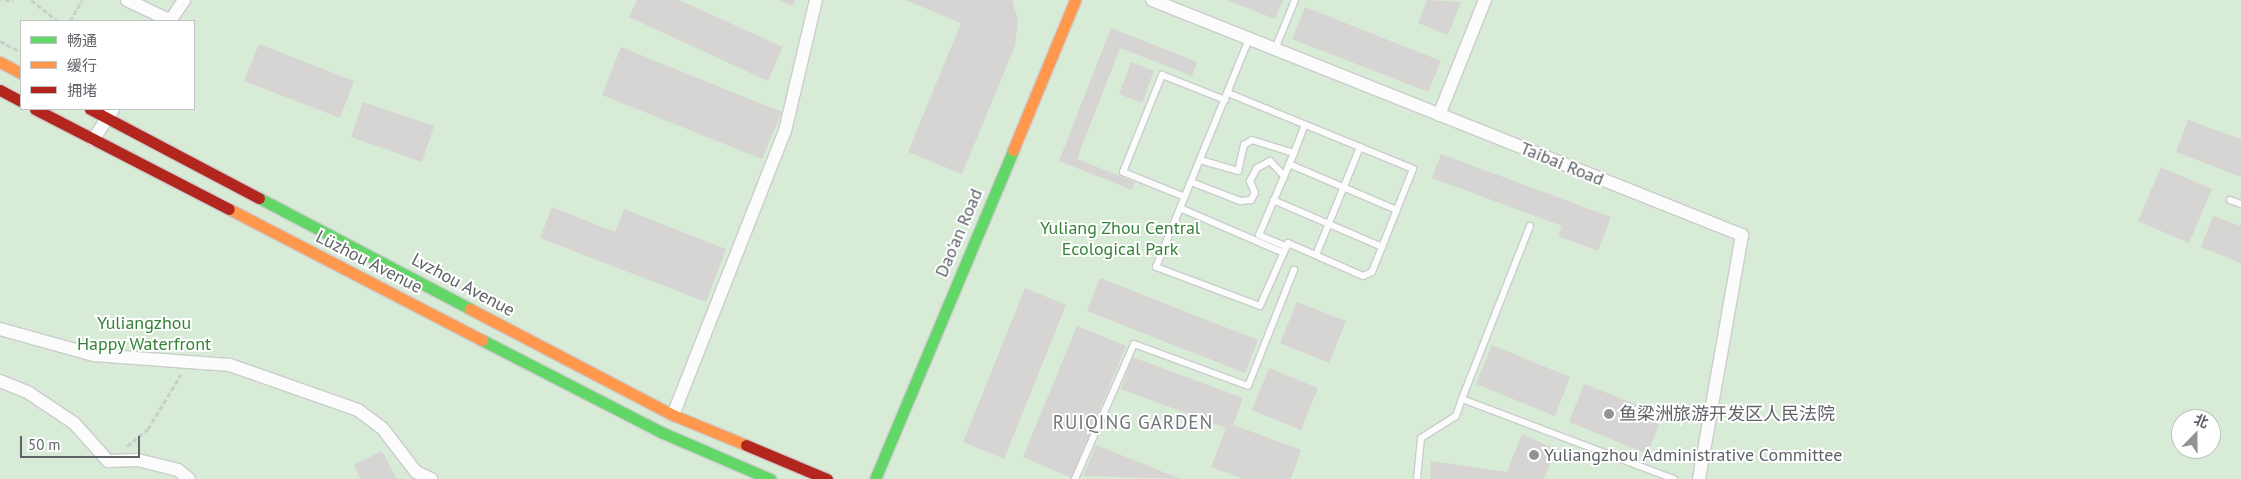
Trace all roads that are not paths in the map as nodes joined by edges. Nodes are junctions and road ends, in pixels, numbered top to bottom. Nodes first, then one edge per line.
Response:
1 (127, 0) edge
2 (184, 0) edge
3 (816, 0) edge
4 (1075, 0) edge
5 (1152, 0) edge
6 (1294, 0) edge
7 (1485, 0) edge
8 (169, 20) edge
9 (172, 20) edge
10 (1249, 39) junction
11 (1275, 49) junction
12 (0, 62) edge
13 (20, 72) edge
14 (0, 90) edge
15 (1226, 97) junction
16 (20, 100) edge
17 (37, 110) edge
18 (95, 110) edge
19 (110, 113) edge
20 (1439, 115) junction
21 (1305, 125) junction
22 (93, 140) junction
23 (1360, 147) junction
24 (1294, 153) junction
25 (1200, 160) junction
26 (1289, 164) junction
27 (1284, 176) junction
28 (1191, 182) junction
29 (1344, 187) junction
30 (1185, 197) junction
31 (1274, 200) junction
32 (2230, 200) dead end
33 (2241, 204) edge
34 (1180, 208) junction
35 (1397, 210) junction
36 (1329, 224) junction
37 (1530, 226) dead end
38 (1382, 246) junction
39 (1285, 250) junction
40 (1316, 255) junction
41 (1294, 270) dead end
42 (0, 329) edge
43 (0, 381) edge
44 (1462, 399) junction
45 (673, 416) junction
46 (188, 479) edge
47 (431, 479) edge
48 (770, 479) edge
49 (827, 479) edge
50 (876, 479) edge
51 (1075, 479) edge
52 (1417, 479) edge
53 (1674, 479) edge
54 (1699, 479) edge

1 - 8 street
2 - 9 street
3 - 45 street
4 - 50 main road, Dao'an Road
5 - 10 street, Taibai Road
6 - 11 lane
7 - 20 street
10 - 11 street, Taibai Road
10 - 15 lane
11 - 20 street, Taibai Road
12 - 13 main road
14 - 16 main road
15 - 21 lane
15 - 25 lane
15 - 30 lane
17 - 22 main road, Lüzhou Avenue
18 - 19 main road, Lvzhou Avenue
19 - 22 street
19 - 45 main road, Lvzhou Avenue
20 - 54 street, Taibai Road
21 - 23 lane
21 - 24 lane
22 - 48 main road, Lüzhou Avenue
23 - 29 lane
23 - 35 lane
24 - 25 lane
24 - 26 lane
25 - 28 lane
26 - 27 lane
26 - 29 lane
27 - 28 lane
27 - 31 lane
28 - 30 lane
29 - 35 lane
29 - 36 lane
30 - 34 lane
31 - 36 lane
31 - 39 lane
32 - 33 lane
34 - 39 lane
34 - 39 lane
35 - 38 lane
36 - 38 lane
36 - 40 lane
37 - 44 lane
38 - 40 lane
39 - 40 lane
41 - 51 lane
42 - 47 street
43 - 46 street
44 - 52 lane
44 - 53 lane
45 - 49 main road, Lvzhou Avenue

